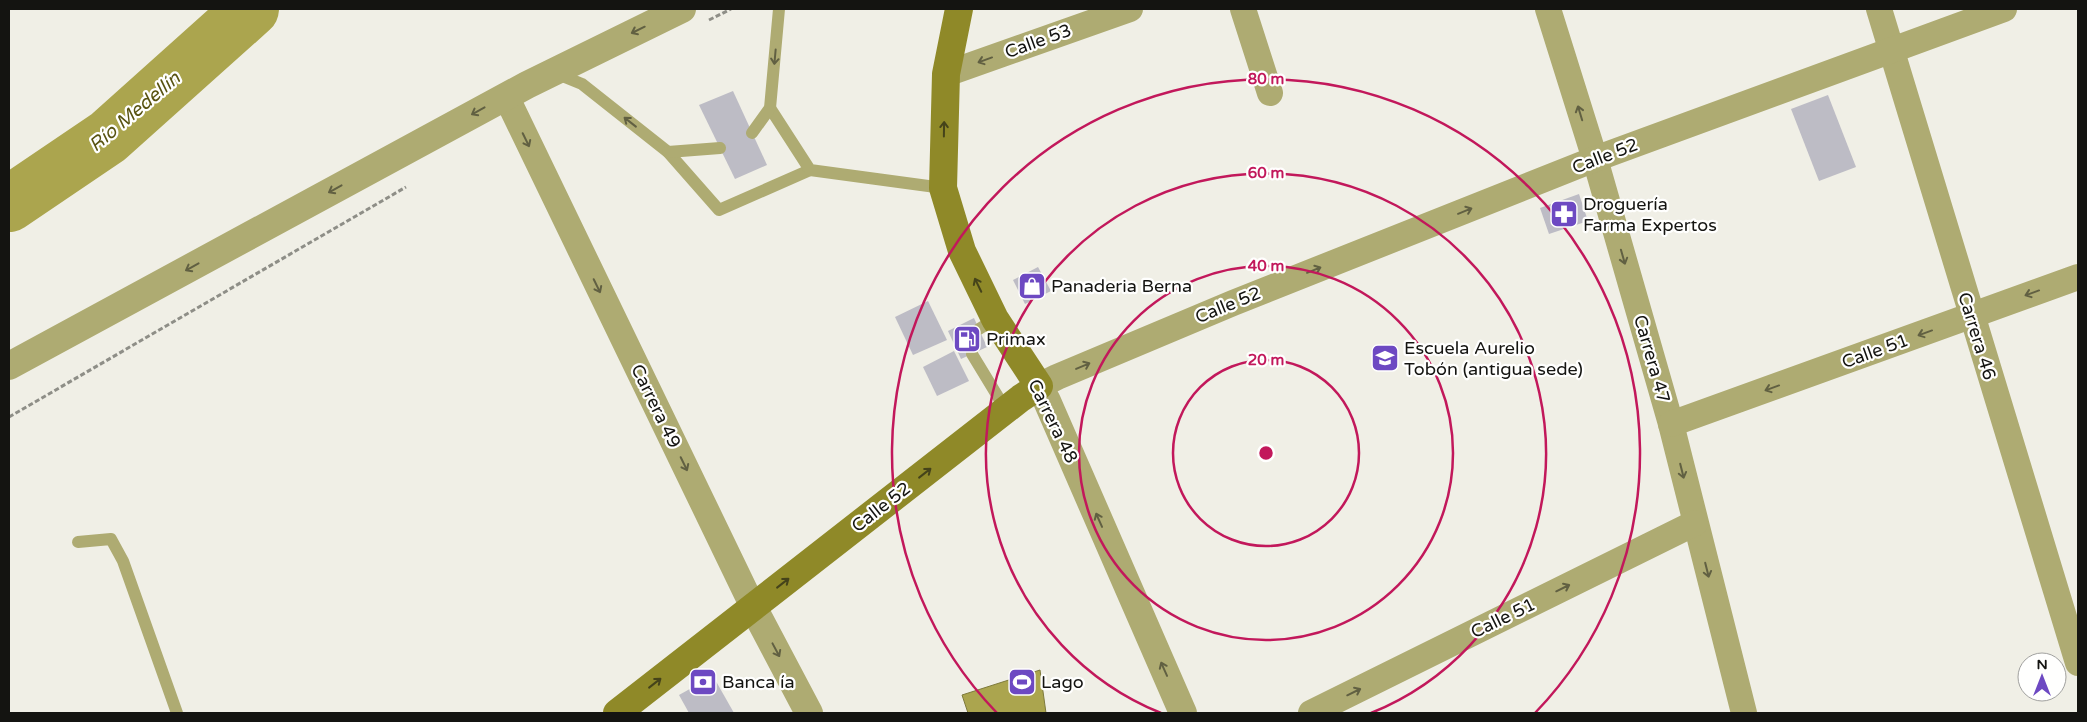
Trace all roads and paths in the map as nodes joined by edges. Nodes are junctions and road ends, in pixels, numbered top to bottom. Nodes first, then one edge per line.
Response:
1 (731, 9) edge
2 (779, 9) edge
3 (959, 9) edge
4 (1130, 9) edge
5 (1243, 9) edge
6 (1548, 9) edge
7 (1879, 9) edge
8 (2004, 9) edge
9 (693, 15) edge
10 (1892, 52) junction
11 (553, 72) junction
12 (946, 74) junction
13 (1270, 93) dead end
14 (506, 96) junction
15 (770, 108) junction
16 (752, 133) dead end
17 (720, 148) dead end
18 (668, 152) junction
19 (1595, 160) junction
20 (810, 170) junction
21 (407, 187) dead end
22 (943, 188) junction
23 (2078, 277) edge
24 (1971, 316) junction
25 (972, 354) dead end
26 (9, 366) edge
27 (1039, 386) junction
28 (1006, 410) junction
29 (9, 416) edge
30 (1670, 424) junction
31 (1695, 523) junction
32 (78, 542) dead end
33 (753, 606) junction
34 (2078, 663) edge
35 (177, 713) edge
36 (617, 713) edge
37 (809, 713) edge
38 (1183, 713) edge
39 (1310, 713) edge
40 (1744, 713) edge

1 - 9 path
2 -> 15 lane
3 - 12 main road, Carrera 48
4 -> 12 street, Calle 53
5 - 13 street
19 -> 6 street, Carrera 47
7 - 10 street, Carrera 46
8 - 10 street, Calle 52
9 -> 11 street
10 - 19 street, Calle 52
10 - 24 street, Carrera 46
11 - 14 street
18 -> 11 lane
22 -> 12 main road, Carrera 48
14 -> 26 street
14 -> 33 street, Carrera 49
15 - 16 lane
15 - 20 lane
17 - 18 lane
18 - 20 lane
27 -> 19 street, Calle 52
19 -> 30 street, Carrera 47
20 - 22 lane
21 - 29 path
27 -> 22 main road, Carrera 48
23 -> 24 street, Calle 51
24 -> 30 street, Calle 51
24 - 34 street, Carrera 46
25 - 28 lane
27 - 28 main road, Calle 52
38 -> 27 street, Carrera 48
33 -> 28 main road, Calle 52
30 -> 31 street, Carrera 47
39 -> 31 street, Calle 51
31 -> 40 street, Carrera 47
32 - 35 lane
36 -> 33 main road, Calle 52
33 -> 37 street, Carrera 49

